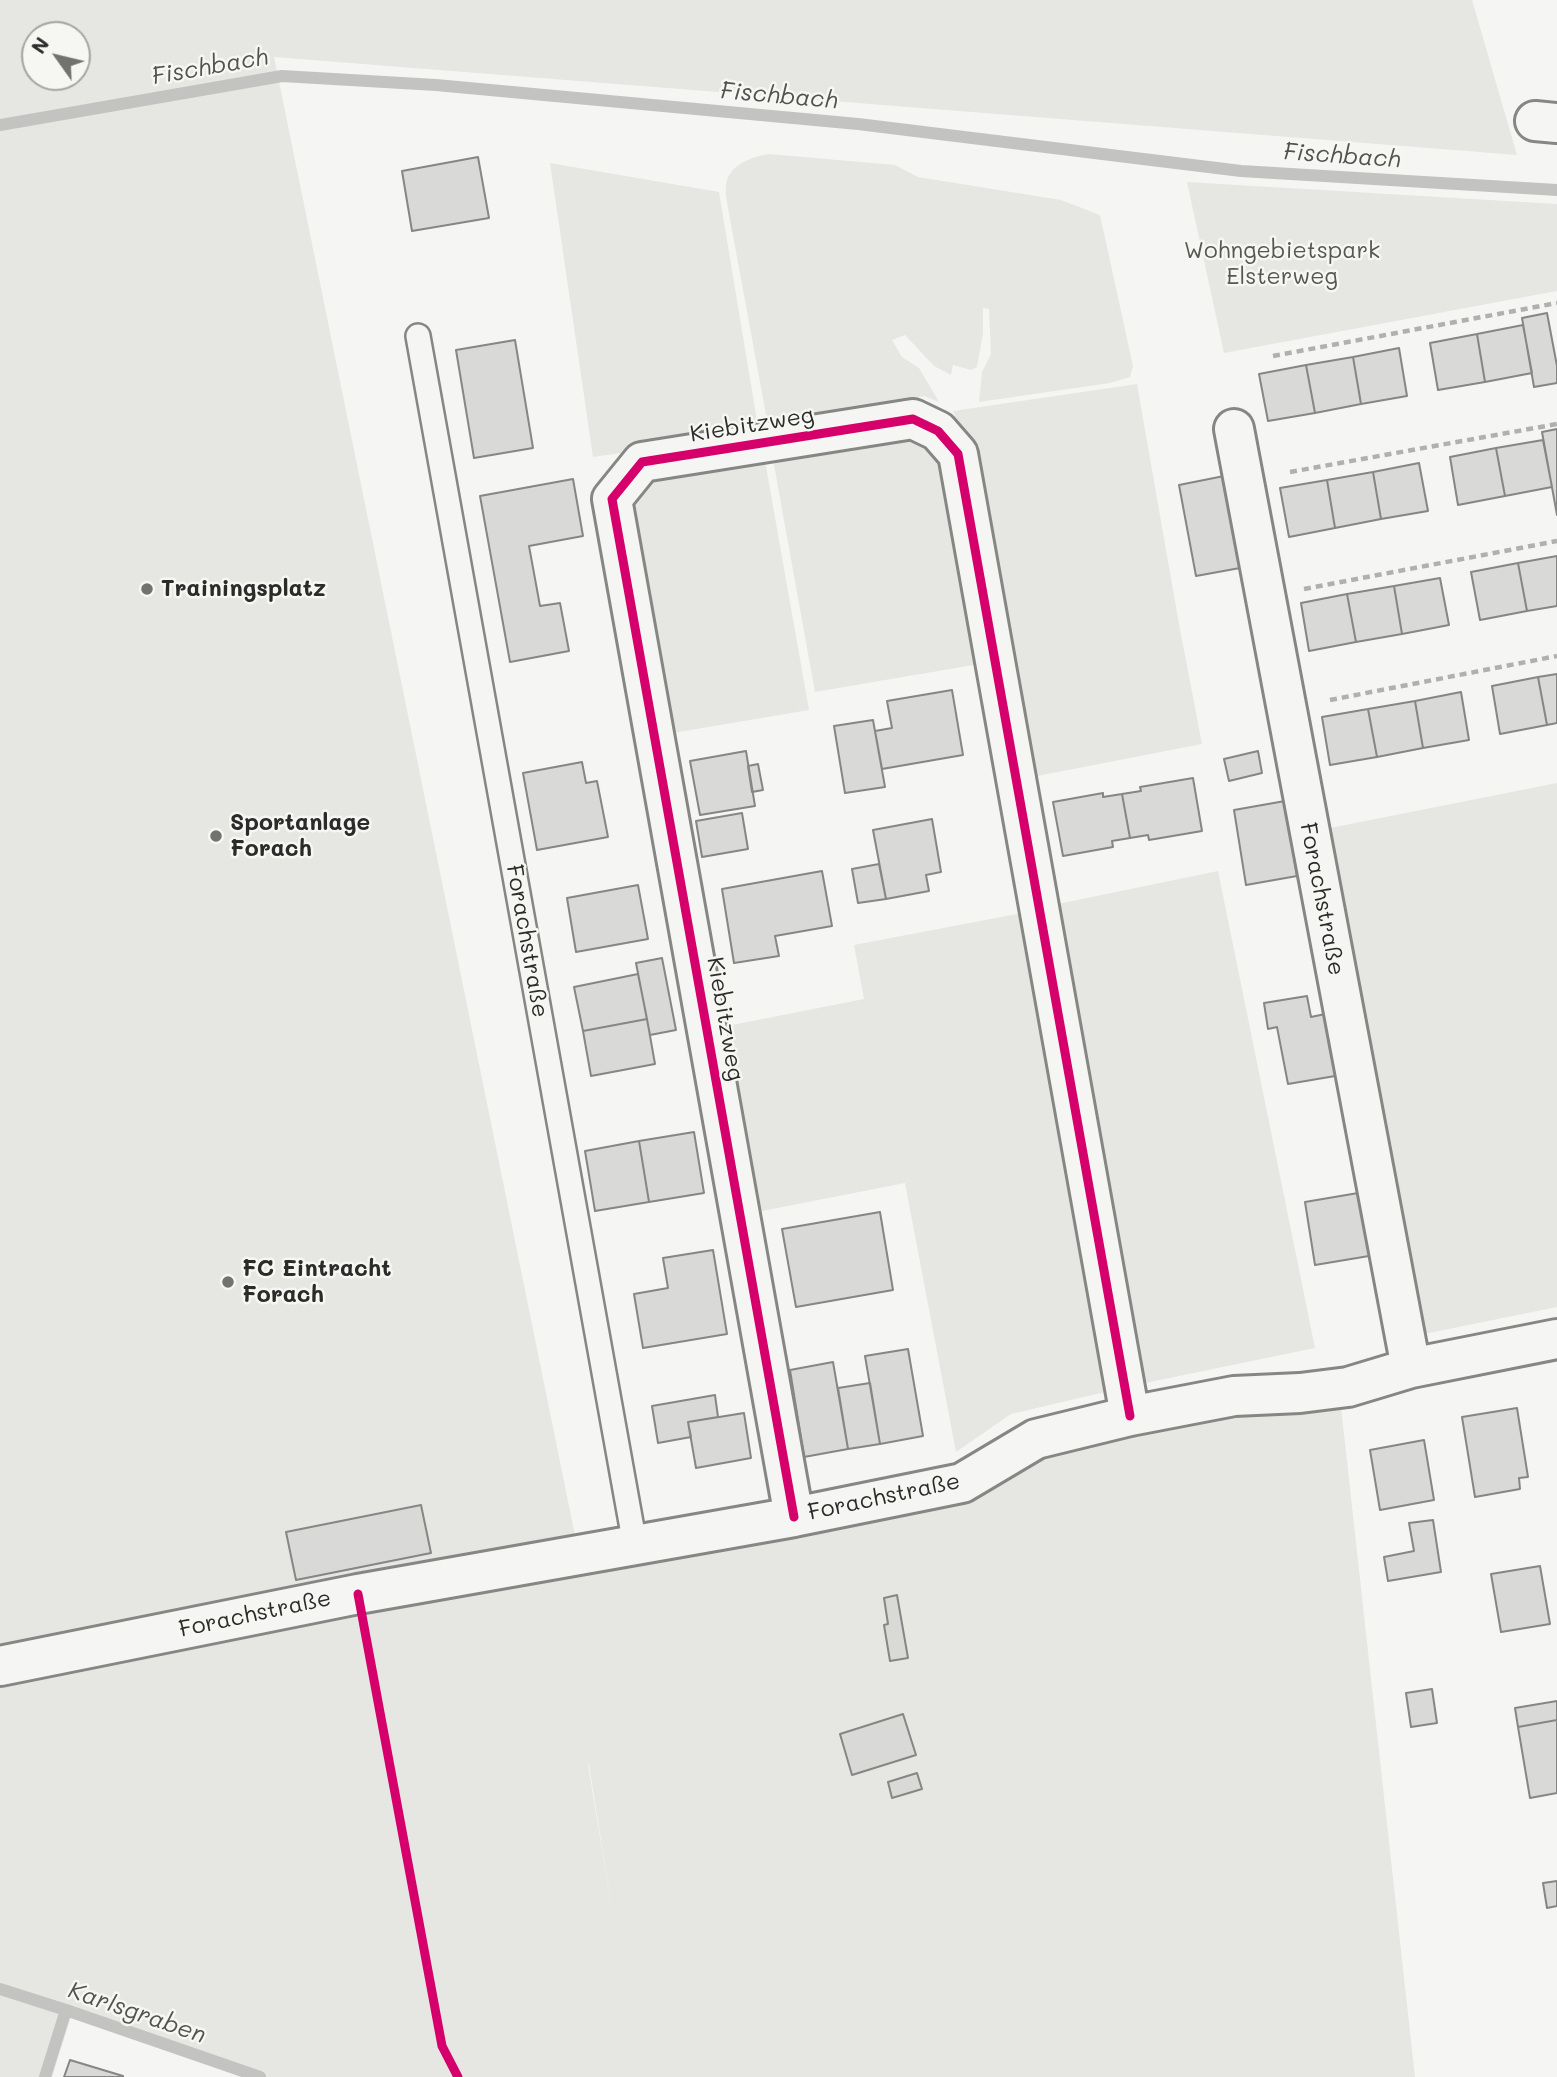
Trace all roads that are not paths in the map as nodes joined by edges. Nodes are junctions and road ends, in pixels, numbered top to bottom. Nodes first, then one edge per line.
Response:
1 (418, 336) dead end
2 (1234, 429) dead end
3 (1556, 1347) edge
4 (1411, 1368) junction
5 (1130, 1416) junction
6 (794, 1517) junction
7 (635, 1545) junction
8 (0, 1666) edge

1 - 7 lane, Forachstraße
2 - 4 street, Forachstraße
3 - 4 street, Forachstraße
4 - 5 street, Forachstraße
5 - 6 street, Forachstraße
5 - 6 street, Kiebitzweg
6 - 7 street, Forachstraße
7 - 8 street, Forachstraße

